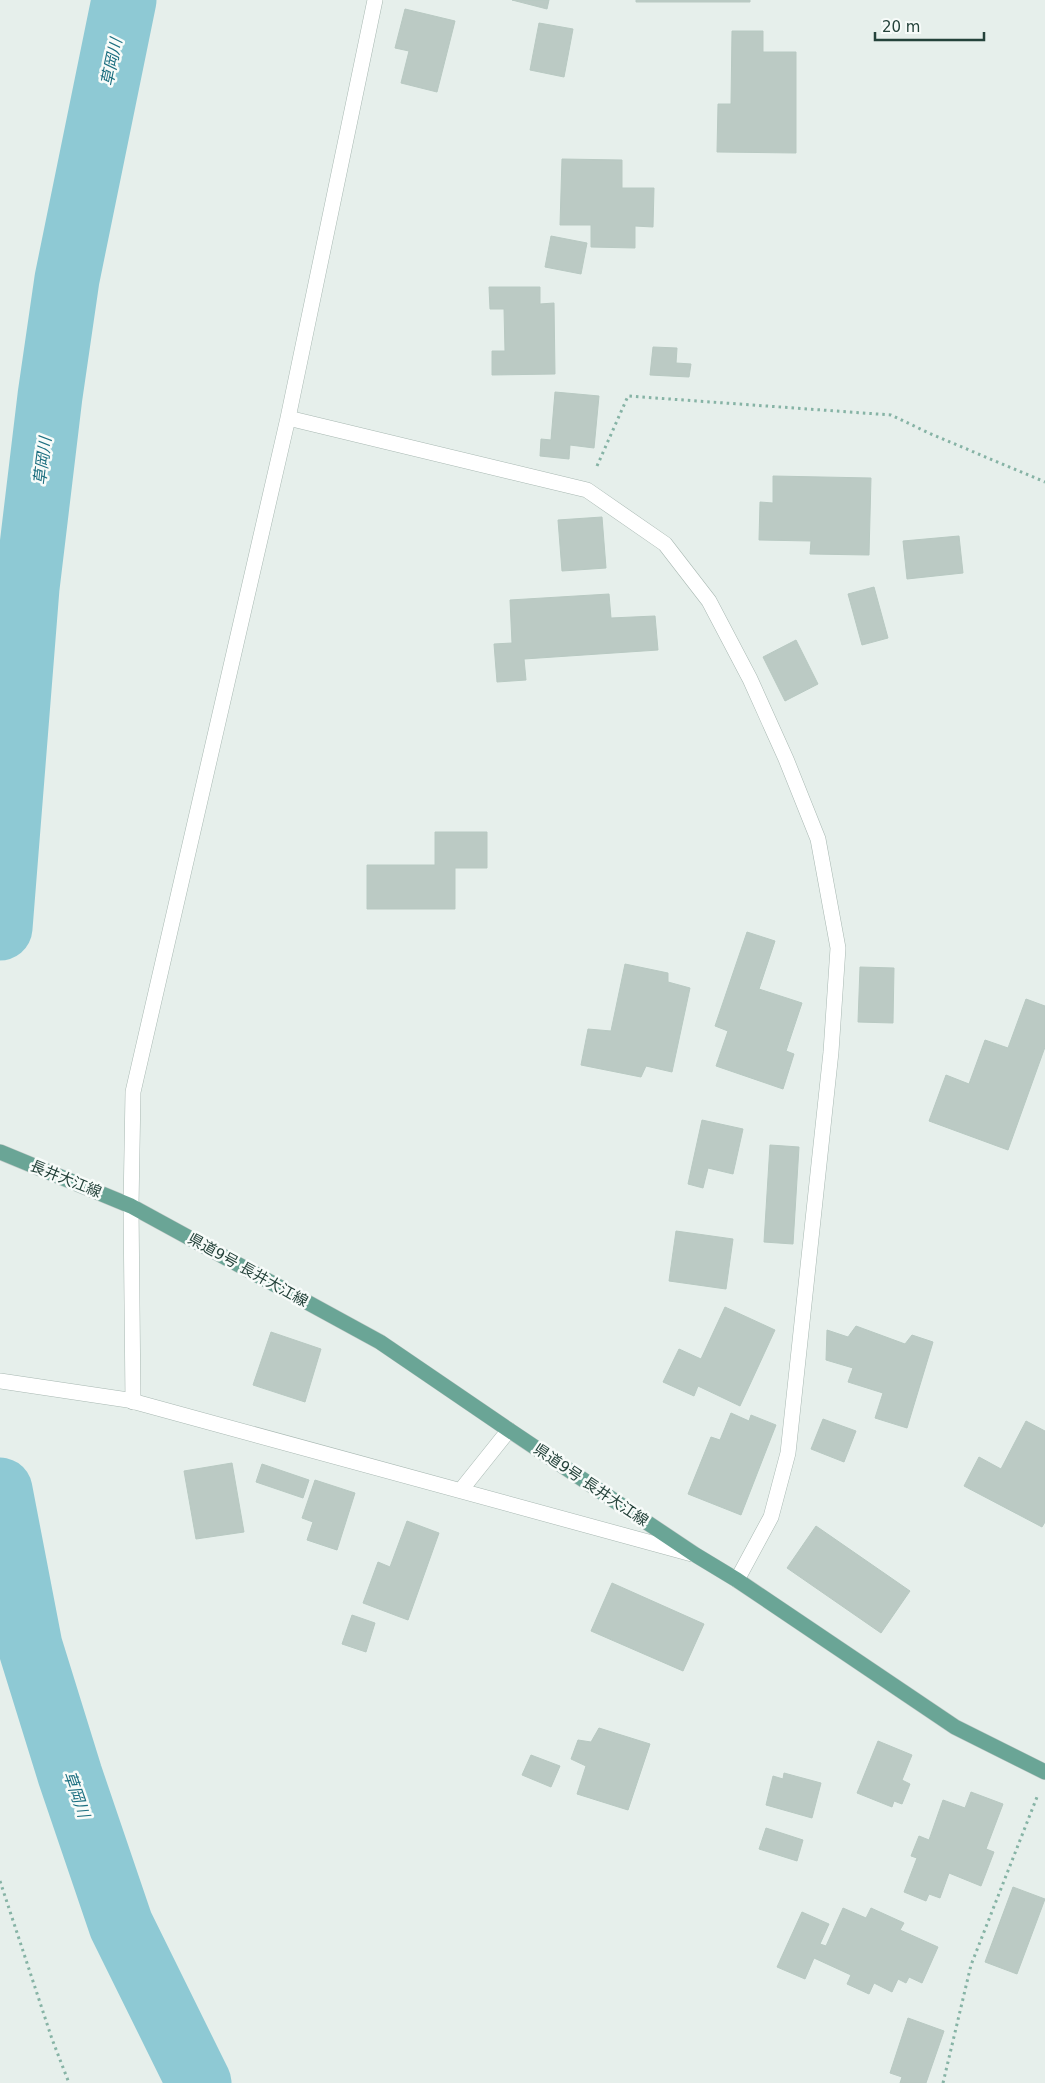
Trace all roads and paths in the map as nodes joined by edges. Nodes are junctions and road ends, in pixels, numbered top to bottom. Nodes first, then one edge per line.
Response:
1 (375, 0) edge
2 (288, 418) junction
3 (1045, 482) edge
4 (587, 490) junction
5 (0, 1152) edge
6 (131, 1206) junction
7 (0, 1381) edge
8 (131, 1401) junction
9 (509, 1430) junction
10 (461, 1490) junction
11 (694, 1554) junction
12 (737, 1580) junction
13 (1045, 1772) edge
14 (1038, 1793) dead end
15 (0, 1881) edge
16 (69, 2083) edge
17 (943, 2083) edge

1 - 2 street
2 - 4 street
2 - 6 street
3 - 4 path
4 - 12 street
5 - 6 main road, 長井大江線
6 - 8 street
6 - 9 main road, 県道9号 長井大江線
7 - 8 street
8 - 10 street
9 - 10 street
9 - 11 main road, 県道9号 長井大江線
10 - 11 street
11 - 12 main road, 県道9号 長井大江線
12 - 13 main road, 県道9号 長井大江線
14 - 17 path
15 - 16 path

